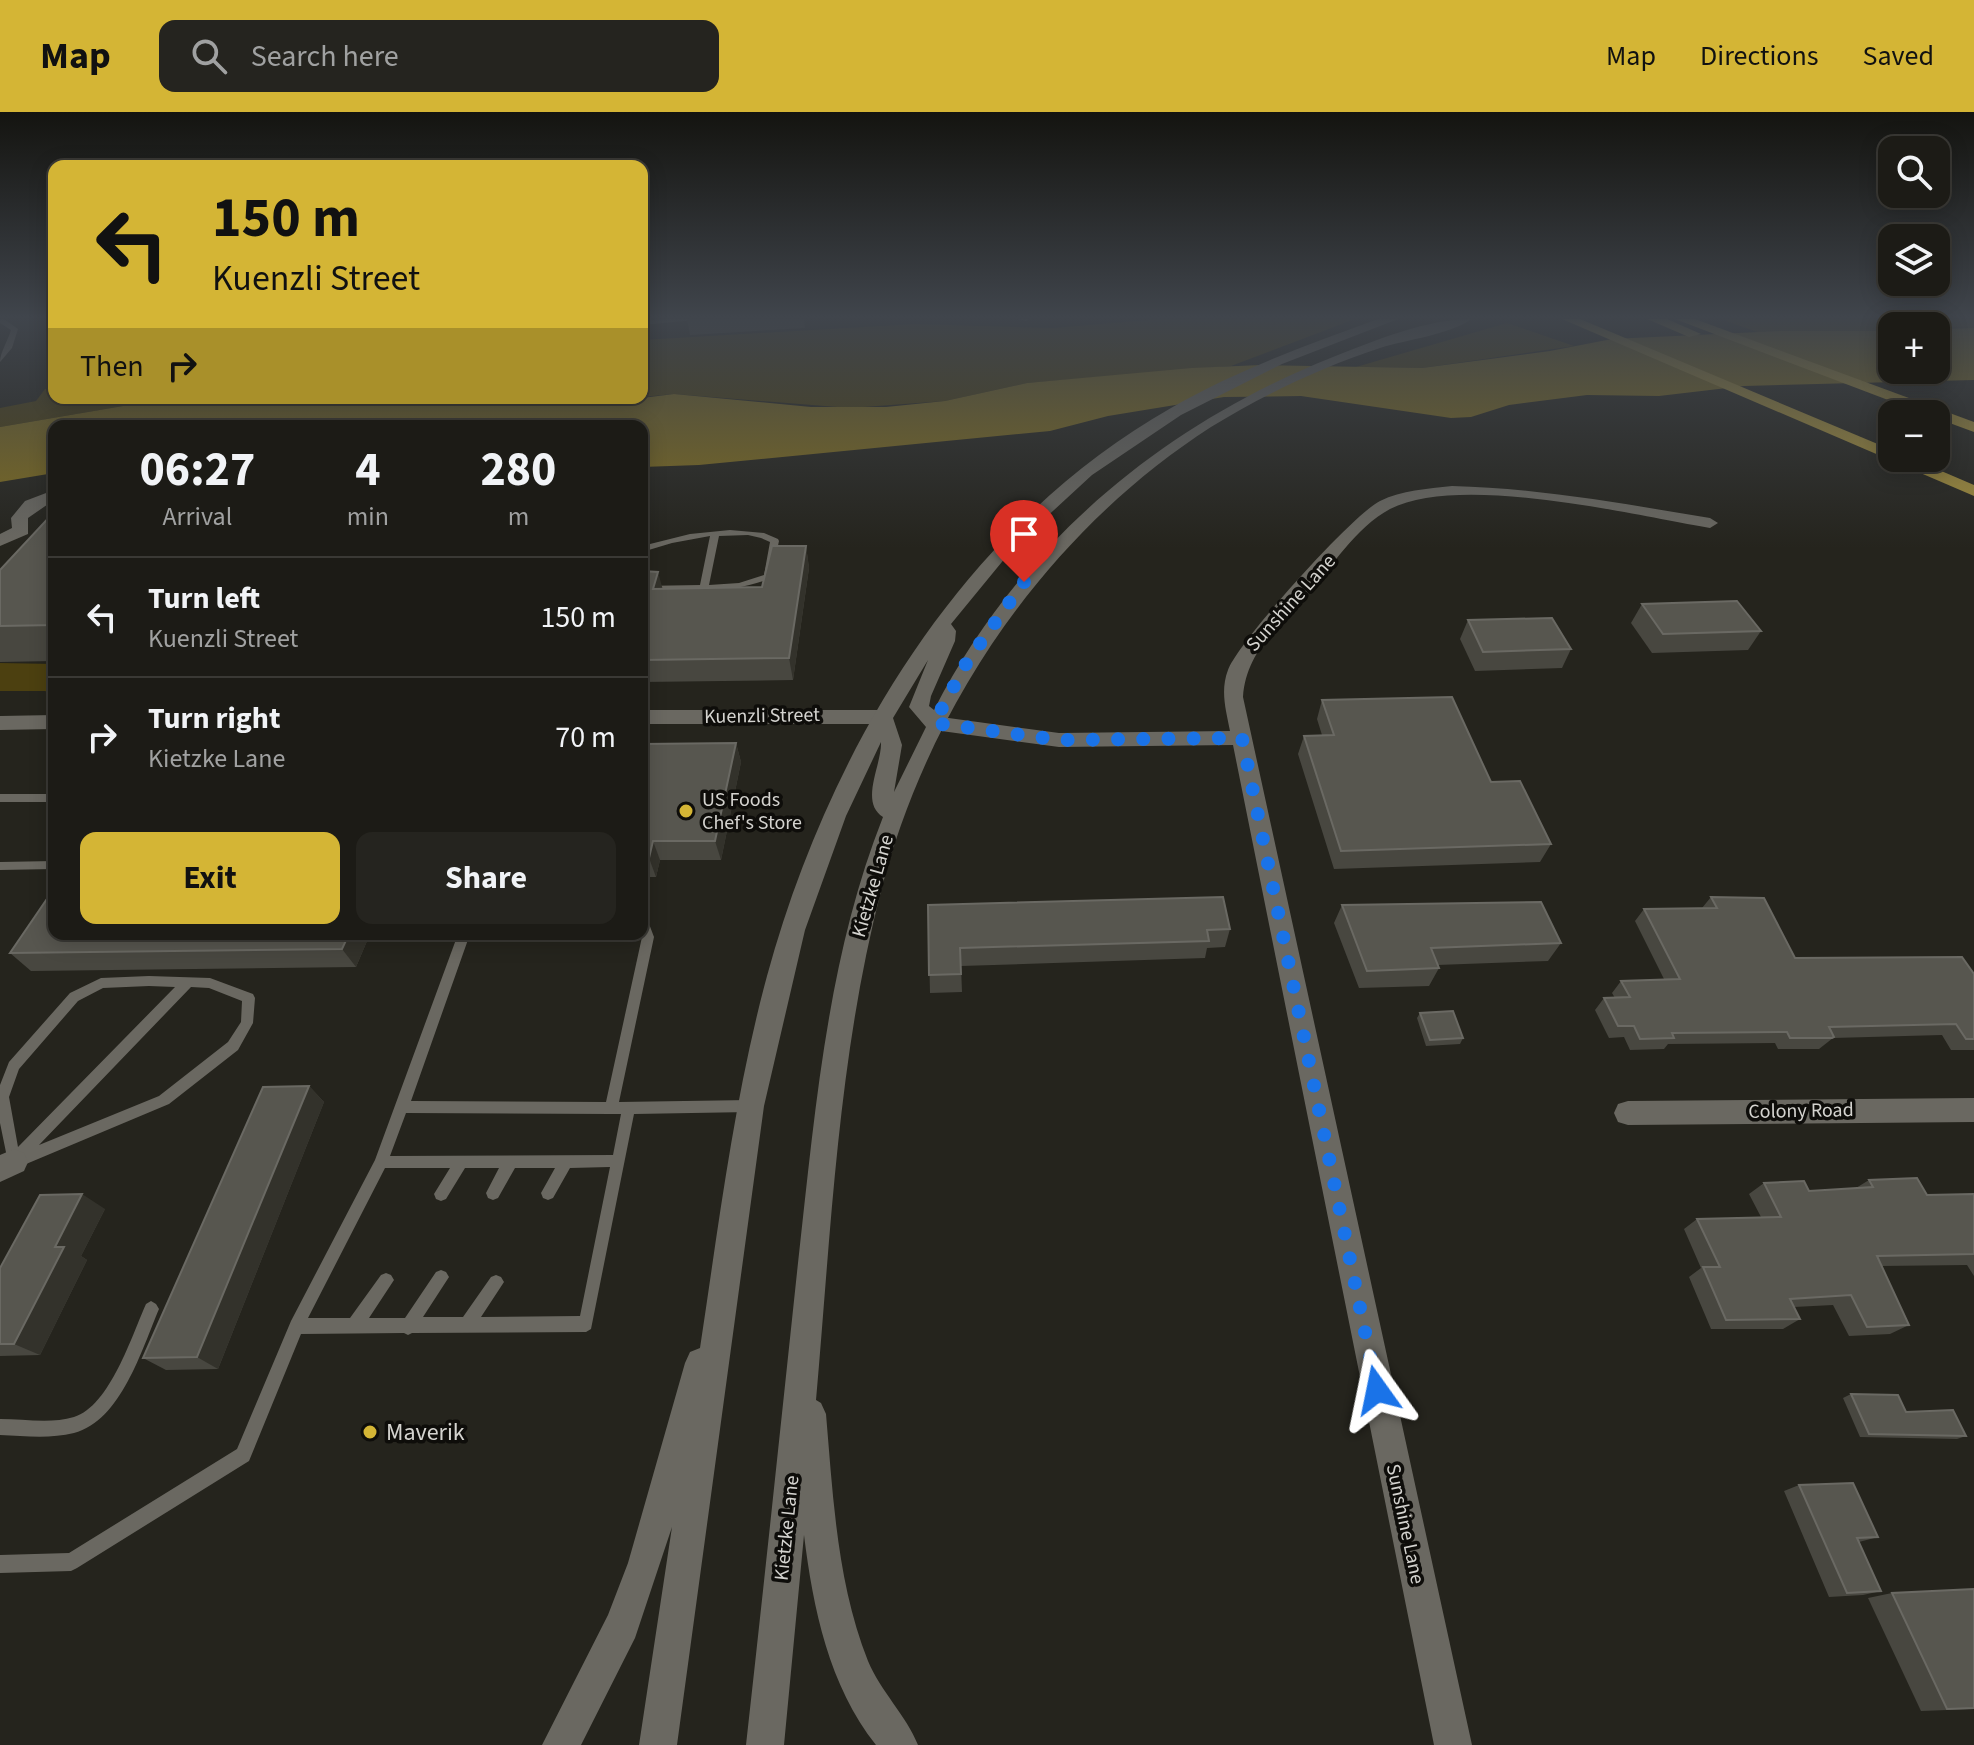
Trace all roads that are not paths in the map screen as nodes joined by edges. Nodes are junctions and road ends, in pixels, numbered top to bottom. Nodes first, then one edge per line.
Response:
1 (1202, 395) edge
2 (1262, 395) edge
3 (1748, 395) edge
4 (1950, 421) edge
5 (1950, 424) edge
6 (1974, 427) edge
7 (1974, 437) edge
8 (1878, 450) edge
9 (1929, 472) edge
10 (1974, 491) edge
11 (48, 498) edge
12 (1710, 523) dead end
13 (715, 535) junction
14 (0, 541) edge
15 (648, 547) edge
16 (704, 586) junction
17 (648, 589) edge
18 (941, 623) junction
19 (648, 717) edge
20 (882, 717) junction
21 (48, 722) edge
22 (0, 723) edge
23 (934, 723) junction
24 (1242, 738) junction
25 (0, 798) edge
26 (48, 798) edge
27 (895, 814) junction
28 (48, 865) edge
29 (0, 866) edge
30 (462, 940) edge
31 (647, 940) edge
32 (188, 982) junction
33 (750, 1106) junction
34 (402, 1107) junction
35 (629, 1107) junction
36 (611, 1108) junction
37 (1974, 1110) edge
38 (1628, 1113) dead end
39 (462, 1161) junction
40 (511, 1161) junction
41 (566, 1161) junction
42 (619, 1161) junction
43 (381, 1162) junction
44 (7, 1165) edge
45 (493, 1193) dead end
46 (548, 1193) dead end
47 (441, 1194) dead end
48 (441, 1277) dead end
49 (386, 1280) dead end
50 (496, 1282) dead end
51 (724, 1288) junction
52 (151, 1309) dead end
53 (467, 1325) junction
54 (296, 1326) junction
55 (354, 1326) junction
56 (408, 1327) junction
57 (805, 1347) junction
58 (0, 1427) edge
59 (0, 1564) edge
60 (561, 1745) edge
61 (658, 1745) edge
62 (765, 1745) edge
63 (899, 1745) edge
64 (1453, 1745) edge

1 - 18 main road
2 - 23 main road, Kietzke Lane
3 - 8 highway
4 - 6 highway
5 - 7 highway
9 - 10 highway
11 - 14 main road
12 - 24 main road, Sunshine Lane
13 - 15 lane
13 - 16 lane
13 - 16 lane
16 - 17 lane
18 - 20 main road
18 - 23 main road
19 - 20 main road, Kuenzli Street
20 - 27 main road
20 - 33 main road
21 - 22 main road
23 - 24 main road
23 - 27 main road, Kietzke Lane
24 - 64 main road, Sunshine Lane
25 - 26 lane
27 - 57 main road, Kietzke Lane
28 - 29 lane
30 - 34 lane
31 - 36 lane
32 - 44 lane
32 - 44 lane
32 - 44 lane
33 - 35 lane
33 - 51 main road
34 - 36 lane
34 - 43 lane
35 - 36 lane
35 - 42 lane
37 - 38 main road, Colony Road
39 - 40 lane
39 - 43 lane
39 - 47 lane
40 - 41 lane
40 - 45 lane
41 - 42 lane
41 - 46 lane
42 - 53 lane
43 - 54 lane
48 - 56 lane
49 - 55 lane
50 - 53 lane
51 - 60 main road
51 - 61 main road
52 - 58 lane
53 - 56 lane
54 - 55 lane
54 - 59 lane
55 - 56 lane
57 - 62 main road, Kietzke Lane
57 - 63 main road

